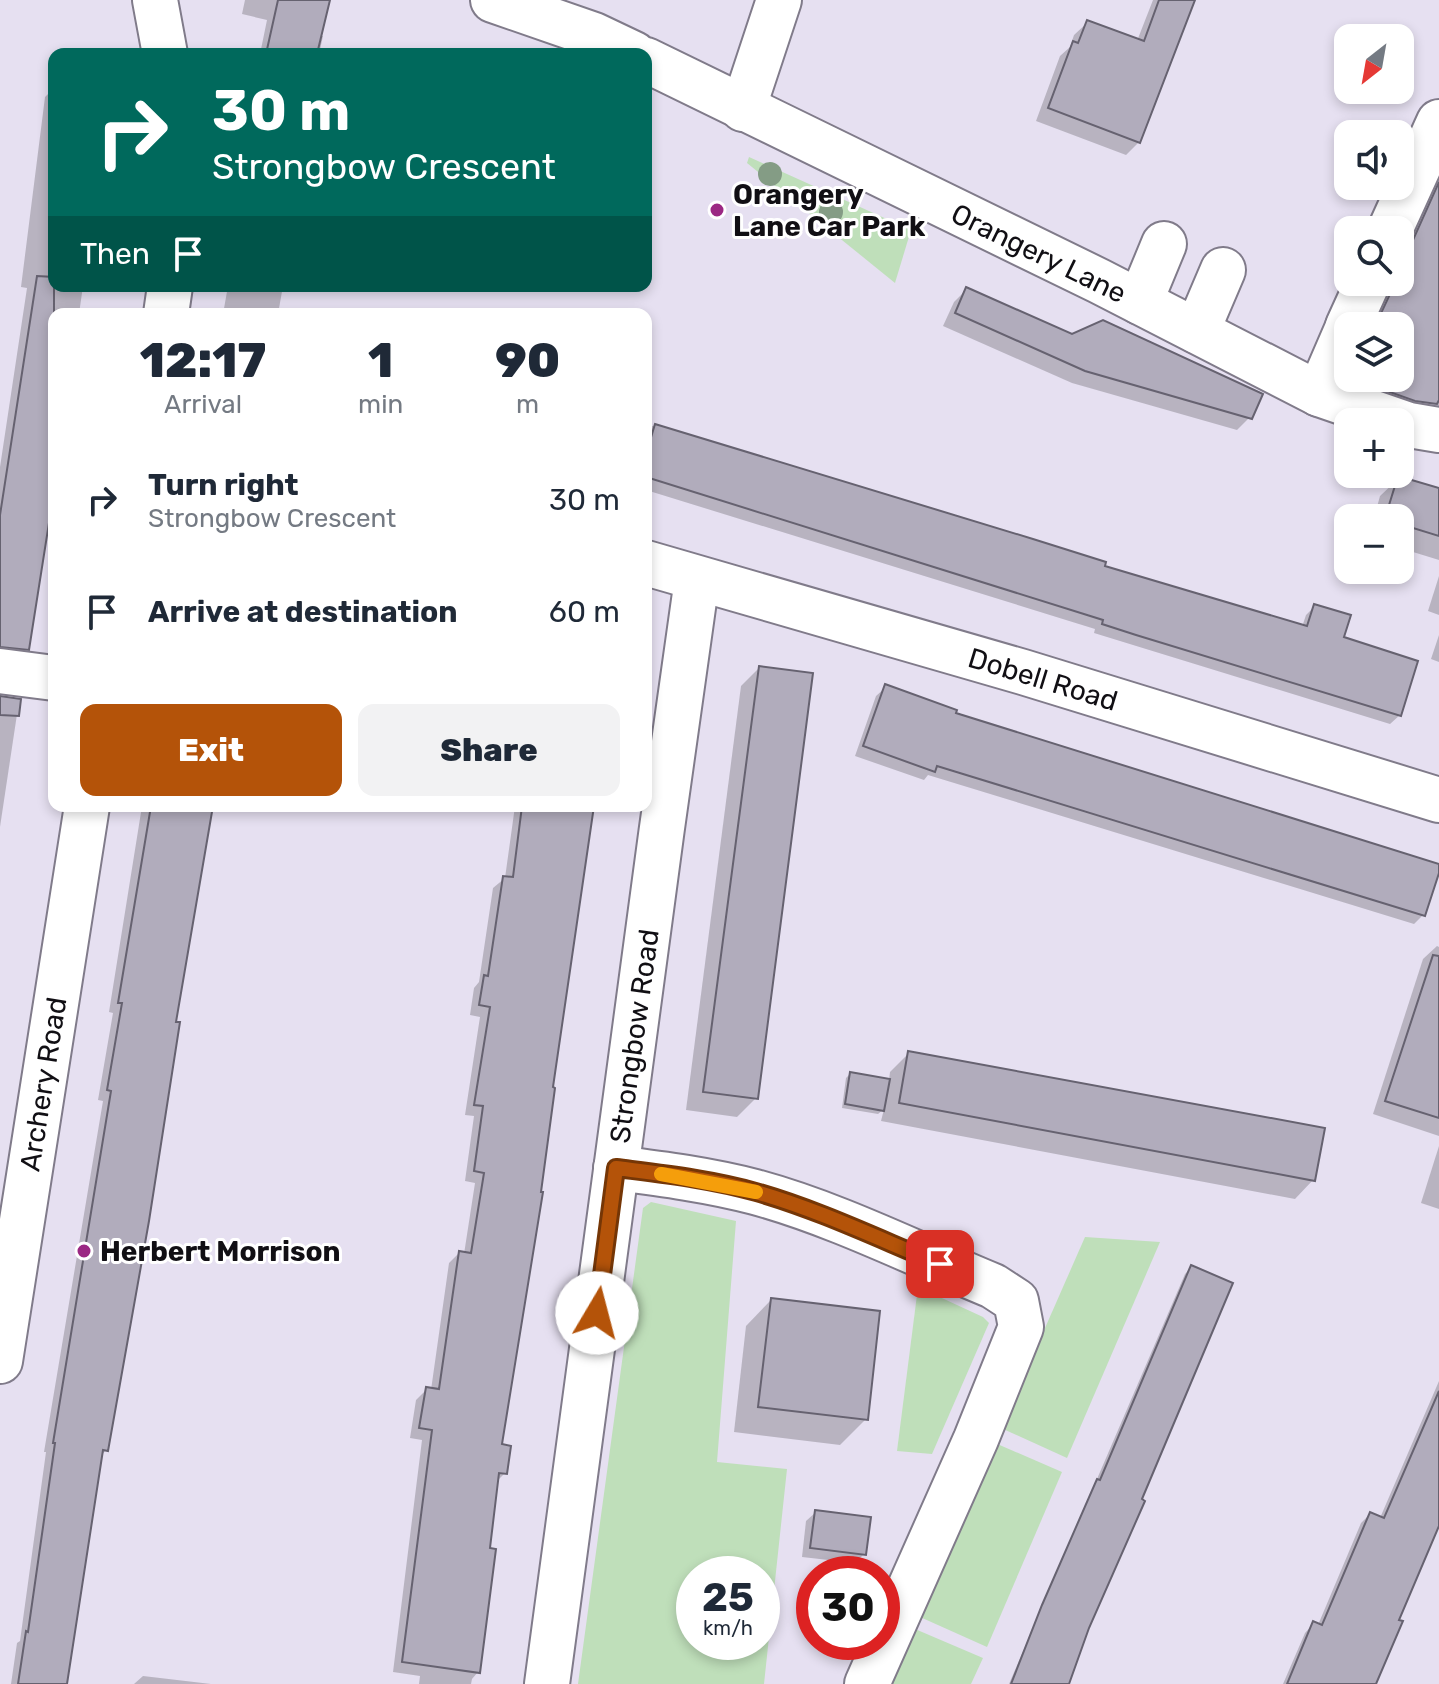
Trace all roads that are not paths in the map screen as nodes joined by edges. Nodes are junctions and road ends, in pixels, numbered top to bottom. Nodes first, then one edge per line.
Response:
1 (155, 0) edge
2 (493, 0) edge
3 (779, 0) edge
4 (164, 48) edge
5 (621, 48) edge
6 (652, 63) edge
7 (743, 109) junction
8 (1439, 122) edge
9 (1396, 216) edge
10 (1164, 244) dead end
11 (1223, 270) dead end
12 (1140, 302) junction
13 (1197, 331) junction
14 (1334, 349) edge
15 (1310, 389) junction
16 (1439, 430) edge
17 (652, 565) edge
18 (697, 579) junction
19 (0, 671) edge
20 (48, 677) edge
21 (1439, 800) edge
22 (86, 812) edge
23 (616, 1168) junction
24 (0, 1361) edge
25 (547, 1684) edge
26 (867, 1684) edge

1 - 4 street
2 - 5 street
3 - 7 street
6 - 7 street, Orangery Lane
7 - 12 street, Orangery Lane
8 - 9 street
10 - 12 street
11 - 13 street
12 - 13 street, Orangery Lane
13 - 15 street, Orangery Lane
14 - 15 street
15 - 16 street, Orangery Lane
17 - 18 street, Dobell Road
18 - 21 street, Dobell Road
18 - 23 street, Strongbow Road
19 - 20 street
22 - 24 street, Archery Road
23 - 25 street, Strongbow Road
23 - 26 street

